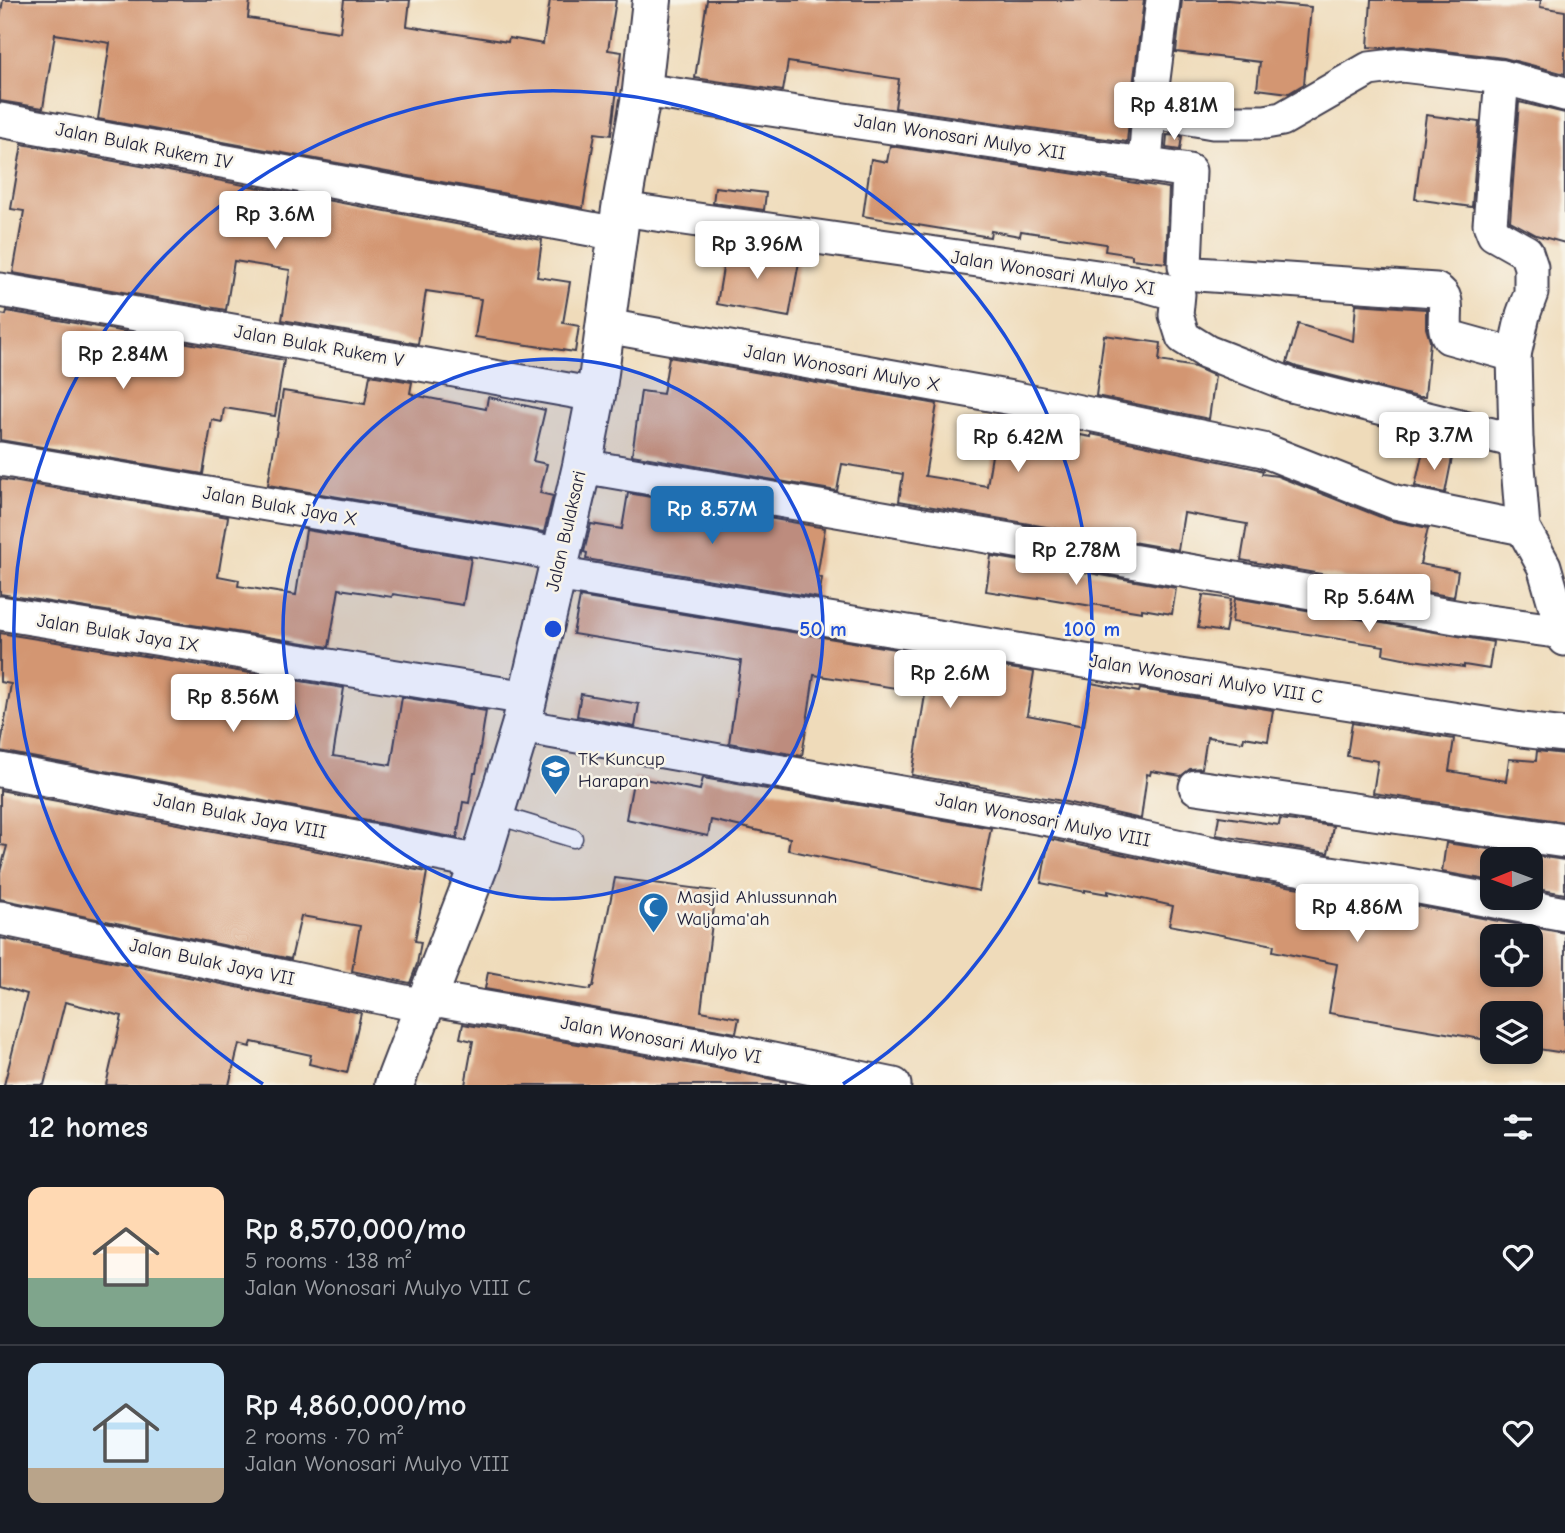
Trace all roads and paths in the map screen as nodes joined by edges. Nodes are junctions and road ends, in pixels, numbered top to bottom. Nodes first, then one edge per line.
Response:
1 (652, 0) edge
2 (1164, 0) edge
3 (1502, 77) junction
4 (642, 90) junction
5 (1565, 94) edge
6 (1149, 111) junction
7 (0, 120) edge
8 (1145, 165) junction
9 (619, 222) junction
10 (1181, 280) junction
11 (0, 290) edge
12 (606, 326) junction
13 (1514, 355) junction
14 (596, 395) junction
15 (1516, 441) junction
16 (0, 459) edge
17 (582, 466) junction
18 (1523, 528) junction
19 (558, 564) junction
20 (1555, 570) edge
21 (0, 613) edge
22 (1564, 636) edge
23 (524, 712) junction
24 (1565, 735) edge
25 (0, 770) edge
26 (1196, 787) dead end
27 (494, 814) junction
28 (573, 838) dead end
29 (1565, 841) edge
30 (480, 862) junction
31 (1565, 914) edge
32 (0, 918) edge
33 (426, 1002) junction
34 (394, 1085) edge
35 (894, 1085) edge

1 - 4 street, Jalan Bulaksari
2 - 6 street
3 - 5 street
3 - 6 street
3 - 13 street
4 - 8 street, Jalan Wonosari Mulyo XII
4 - 9 street, Jalan Bulaksari
6 - 8 street
7 - 9 street, Jalan Bulak Rukem IV
8 - 10 street, Jalan Wonosari Mulyo XII
9 - 10 street, Jalan Wonosari Mulyo XI
9 - 12 street, Jalan Bulaksari
10 - 13 street
10 - 15 street, Jalan Wonosari Mulyo XI
11 - 14 street, Jalan Bulak Rukem V
12 - 14 street, Jalan Bulaksari
12 - 18 street, Jalan Wonosari Mulyo X
13 - 15 street
14 - 17 street, Jalan Bulaksari
15 - 18 street
16 - 19 street, Jalan Bulak Jaya X
17 - 19 street, Jalan Bulaksari
17 - 22 street
18 - 20 street
19 - 23 street, Jalan Bulaksari
19 - 24 street, Jalan Wonosari Mulyo VIII C
20 - 22 street
21 - 23 street, Jalan Bulak Jaya IX
23 - 27 street, Jalan Bulaksari
23 - 31 street, Jalan Wonosari Mulyo VIII
25 - 30 street, Jalan Bulak Jaya VIII
26 - 29 street
27 - 28 lane
27 - 30 street, Jalan Bulaksari
30 - 33 street, Jalan Bulaksari
32 - 33 street, Jalan Bulak Jaya VII
33 - 34 street, Jalan Bulaksari
33 - 35 street, Jalan Wonosari Mulyo VI

